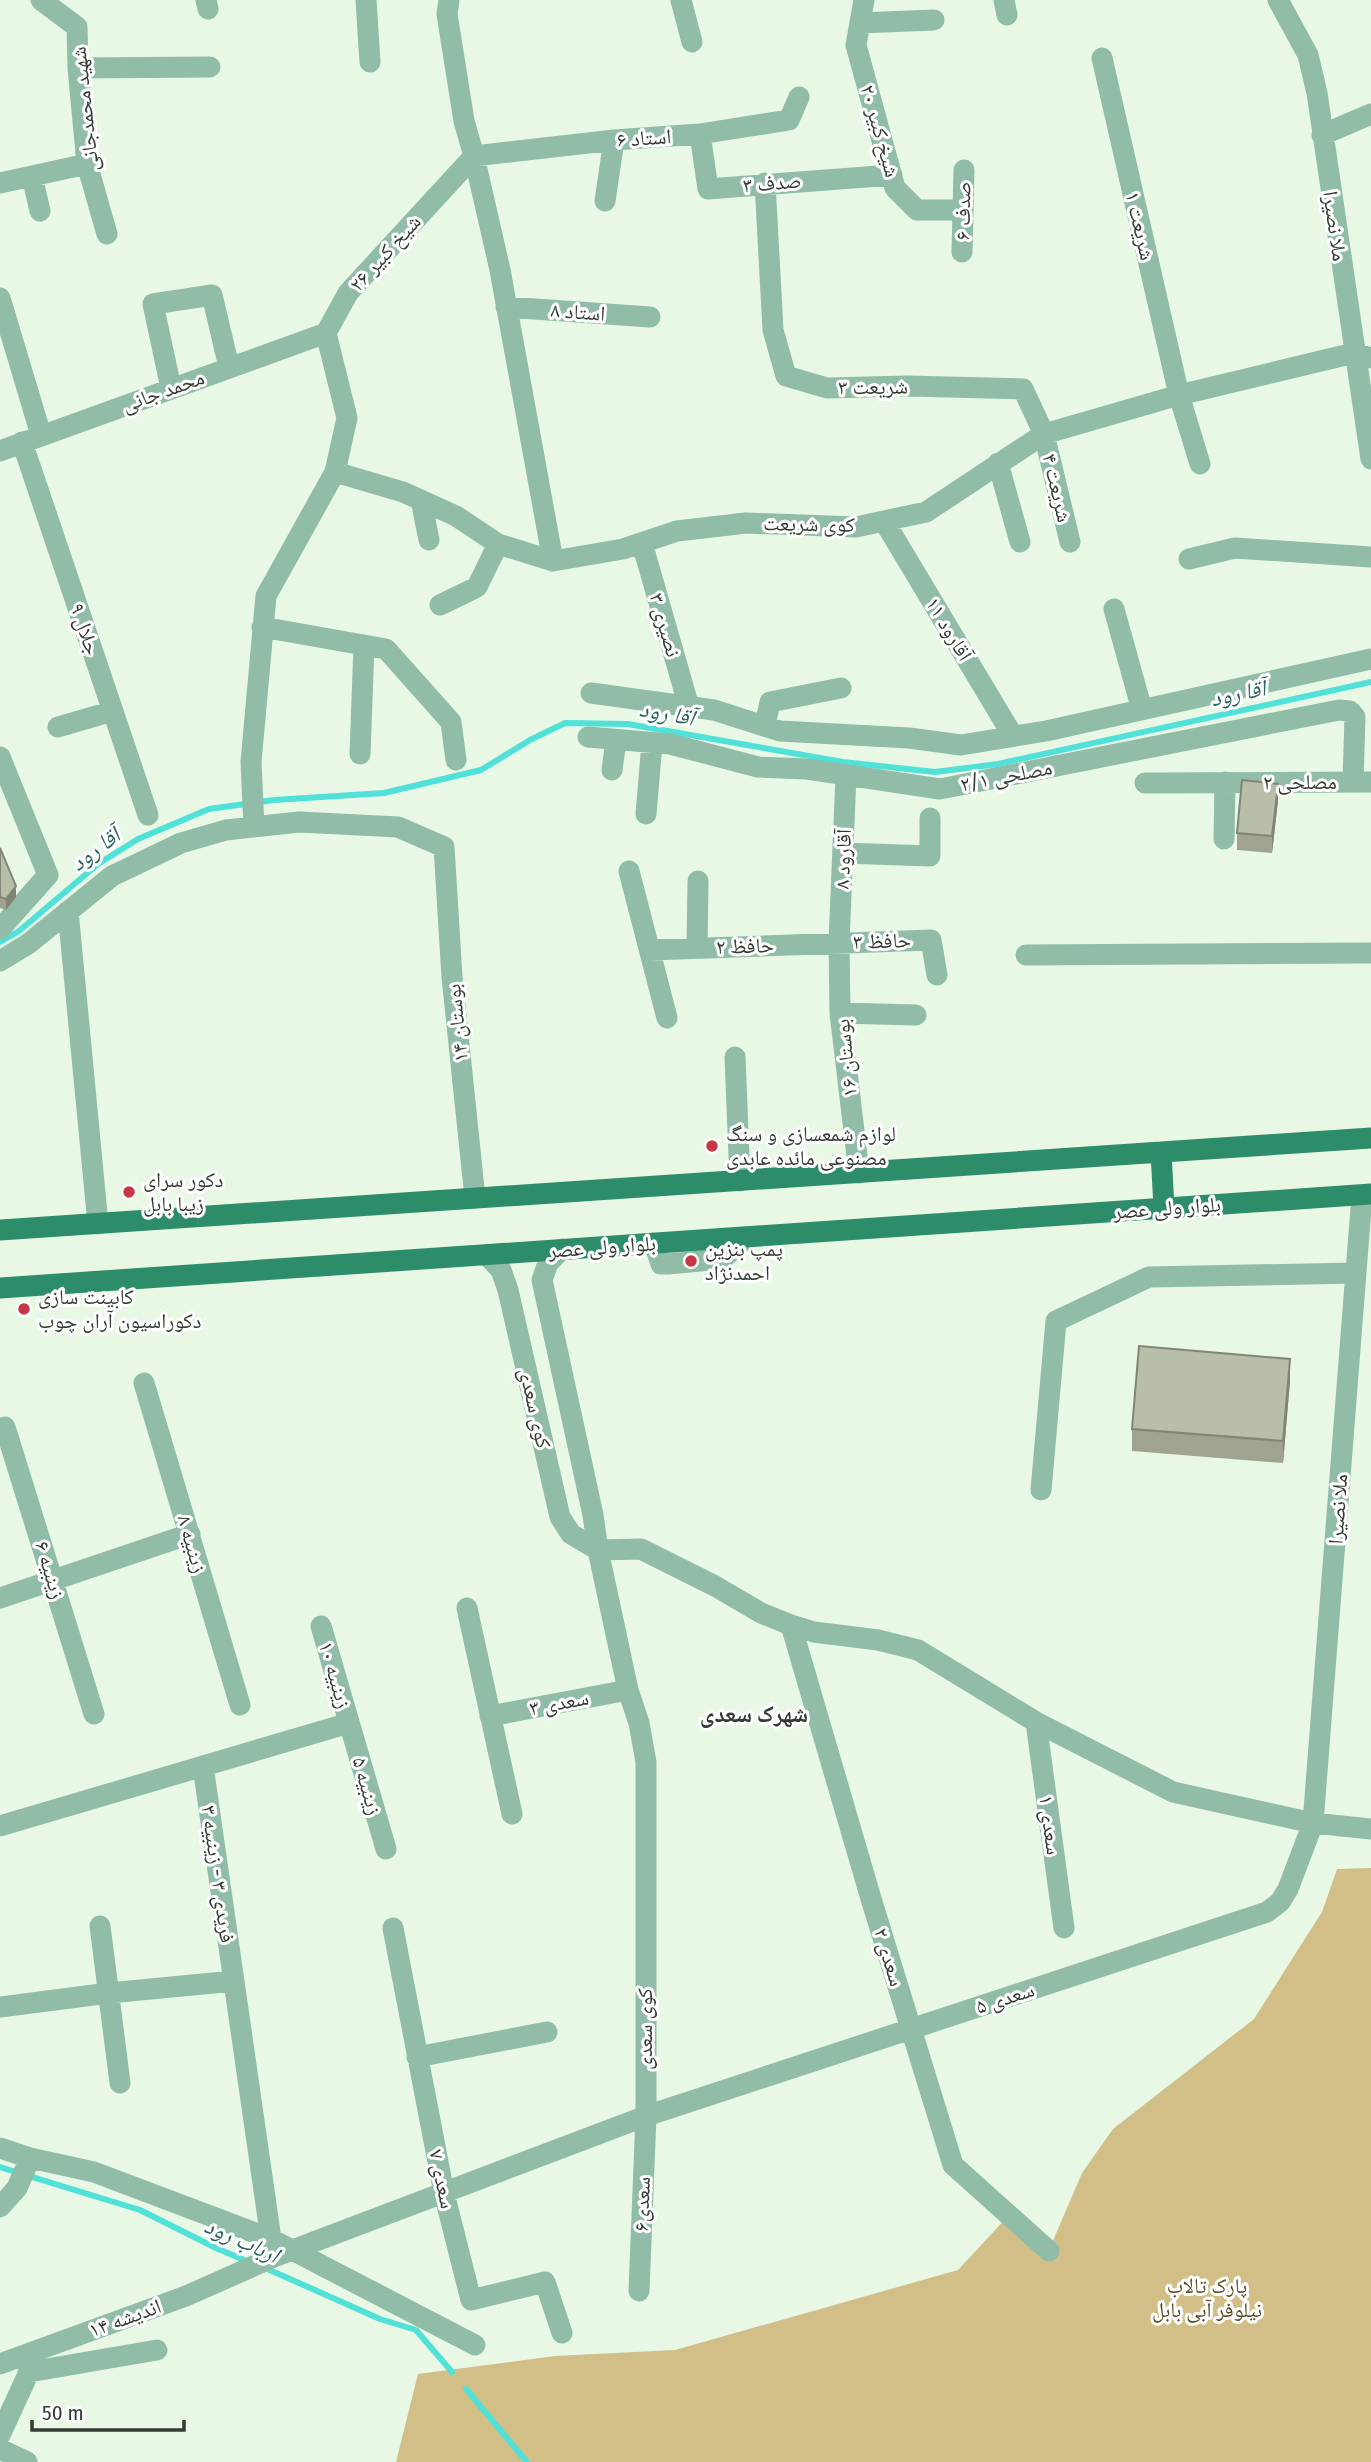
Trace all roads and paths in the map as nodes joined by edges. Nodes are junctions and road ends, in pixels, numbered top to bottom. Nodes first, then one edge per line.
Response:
1 (41, 0) edge
2 (366, 0) edge
3 (449, 0) edge
4 (681, 0) edge
5 (864, 0) edge
6 (1278, 0) edge
7 (934, 20) dead end
8 (860, 23) junction
9 (692, 42) dead end
10 (1102, 58) dead end
11 (370, 62) dead end
12 (210, 67) dead end
13 (78, 68) junction
14 (799, 97) dead end
15 (1371, 114) edge
16 (700, 134) junction
17 (1322, 135) junction
18 (614, 140) junction
19 (474, 156) junction
20 (88, 164) junction
21 (964, 170) dead end
22 (892, 174) junction
23 (32, 176) junction
24 (0, 183) edge
25 (765, 183) junction
26 (605, 201) dead end
27 (963, 210) junction
28 (40, 211) dead end
29 (107, 234) dead end
30 (962, 252) dead end
31 (0, 298) edge
32 (506, 307) junction
33 (650, 317) dead end
34 (326, 332) junction
35 (1362, 355) edge
36 (229, 367) junction
37 (172, 388) junction
38 (1179, 395) junction
39 (1044, 434) junction
40 (31, 439) junction
41 (0, 451) edge
42 (1371, 459) edge
43 (998, 463) junction
44 (1200, 464) dead end
45 (335, 472) junction
46 (421, 500) junction
47 (884, 521) junction
48 (429, 540) dead end
49 (642, 542) junction
50 (1020, 542) dead end
51 (1070, 542) dead end
52 (498, 544) junction
53 (1371, 557) edge
54 (1189, 559) dead end
55 (553, 561) junction
56 (440, 605) dead end
57 (1114, 609) dead end
58 (262, 627) junction
59 (364, 645) junction
60 (1371, 659) edge
61 (841, 688) dead end
62 (591, 693) dead end
63 (689, 707) junction
64 (1142, 710) junction
65 (113, 711) junction
66 (765, 726) junction
67 (58, 727) dead end
68 (588, 737) dead end
69 (1013, 737) junction
70 (616, 740) junction
71 (652, 743) junction
72 (360, 754) dead end
73 (0, 757) edge
74 (456, 760) dead end
75 (612, 770) dead end
76 (846, 775) junction
77 (1225, 782) junction
78 (1362, 782) edge
79 (1145, 783) dead end
80 (646, 814) dead end
81 (148, 815) dead end
82 (930, 818) dead end
83 (254, 827) junction
84 (1224, 839) dead end
85 (843, 853) junction
86 (629, 871) dead end
87 (698, 881) dead end
88 (68, 911) junction
89 (0, 929) edge
90 (839, 942) junction
91 (697, 948) junction
92 (650, 950) junction
93 (1371, 953) edge
94 (1026, 955) dead end
95 (0, 961) edge
96 (937, 975) dead end
97 (841, 1013) junction
98 (916, 1015) dead end
99 (667, 1018) dead end
100 (734, 1057) dead end
101 (1371, 1138) edge
102 (1161, 1152) junction
103 (859, 1173) junction
104 (740, 1181) junction
105 (1366, 1194) edge
106 (475, 1198) junction
107 (1164, 1208) junction
108 (97, 1224) junction
109 (0, 1230) edge
110 (562, 1249) junction
111 (487, 1255) junction
112 (1356, 1273) junction
113 (0, 1288) edge
114 (144, 1382) dead end
115 (5, 1427) dead end
116 (1041, 1490) dead end
117 (190, 1534) junction
118 (598, 1550) junction
119 (53, 1581) junction
120 (0, 1598) edge
121 (467, 1608) dead end
122 (791, 1625) junction
123 (321, 1626) dead end
124 (628, 1690) junction
125 (240, 1705) dead end
126 (94, 1714) dead end
127 (490, 1716) junction
128 (1036, 1722) junction
129 (349, 1723) junction
130 (203, 1766) junction
131 (512, 1814) dead end
132 (1313, 1823) junction
133 (0, 1826) edge
134 (1371, 1829) edge
135 (386, 1849) dead end
136 (100, 1926) dead end
137 (393, 1928) dead end
138 (1064, 1928) dead end
139 (234, 1981) junction
140 (109, 1993) junction
141 (0, 2007) edge
142 (911, 2028) junction
143 (547, 2032) dead end
144 (418, 2057) junction
145 (120, 2083) dead end
146 (646, 2116) junction
147 (0, 2148) edge
148 (30, 2158) junction
149 (444, 2193) junction
150 (0, 2207) edge
151 (280, 2249) junction
152 (1049, 2251) dead end
153 (639, 2291) dead end
154 (562, 2333) dead end
155 (475, 2345) dead end
156 (157, 2350) dead end
157 (0, 2364) edge
158 (0, 2435) edge
159 (0, 2449) edge
160 (27, 2462) edge

1 - 13 street, شهید محمدجانی
2 - 11 street
3 - 19 street
4 - 9 street
5 - 8 street, شیخ کبیر ۲۰
6 - 17 street, ملا نصیرا
7 - 8 street
8 - 22 street, شیخ کبیر ۲۰
10 - 38 street, شریعت ۱
12 - 13 street
13 - 20 street, شهید محمدجانی
14 - 16 street, استاد ۶
15 - 17 street
16 - 18 street, استاد ۶
16 - 25 street, صدف ۳
17 - 35 street, ملا نصیرا
18 - 19 street, استاد ۶
18 - 26 street
19 - 32 street
19 - 34 street, شیخ کبیر ۲۶
20 - 23 street
20 - 29 street, شهید محمدجانی
21 - 27 street, صدف ۶
22 - 25 street, صدف ۳
22 - 27 street, شیخ کبیر ۲۰
23 - 24 street
23 - 28 street
25 - 39 street, شریعت ۳
27 - 30 street, صدف ۶
31 - 40 street, جلال ۹
32 - 33 street, استاد ۸
32 - 55 street
34 - 36 street, محمد جانی
34 - 45 street
35 - 38 street, کوی شریعت
35 - 42 street, ملا نصیرا
36 - 37 street, محمد جانی
36 - 37 street
37 - 40 street, محمد جانی
38 - 39 street, کوی شریعت
38 - 44 street, شریعت ۱
39 - 43 street, کوی شریعت
39 - 51 street, شریعت ۴
40 - 41 street, محمد جانی
40 - 65 street, جلال ۹
43 - 47 street, کوی شریعت
43 - 50 street
45 - 46 street, کوی شریعت
45 - 58 street
46 - 48 street
46 - 52 street, کوی شریعت
47 - 49 street, کوی شریعت
47 - 69 street, آقارود ۱۱
49 - 55 street, کوی شریعت
49 - 63 street, نصیری ۳
52 - 55 street, کوی شریعت
52 - 56 street
53 - 54 street
57 - 64 street
58 - 59 street
58 - 83 street
59 - 72 street
59 - 74 street
60 - 64 street
61 - 66 street
62 - 63 street
63 - 66 street
64 - 69 street
65 - 67 street
65 - 81 street, جلال ۹
66 - 69 street
68 - 70 street, مصلحی ۲/۱
70 - 71 street, مصلحی ۲/۱
70 - 75 street
71 - 76 street, مصلحی ۲/۱
71 - 80 street
73 - 89 street
76 - 78 street, مصلحی ۲/۱
76 - 85 street, آقارود ۸
77 - 78 street, مصلحی ۲
77 - 79 street, مصلحی ۲
77 - 84 street
82 - 85 street
83 - 88 street
83 - 106 street, بوستان ۱۴
85 - 90 street, آقارود ۸
86 - 92 street
87 - 91 street
88 - 95 street
88 - 108 street
90 - 91 street, حافظ ۲
90 - 96 street, حافظ ۳
90 - 97 street, بوستان ۱۶
91 - 92 street, حافظ ۲
92 - 99 street
93 - 94 street
97 - 98 street
97 - 103 street, بوستان ۱۶
100 - 104 street
101 - 102 main road
102 - 103 main road
102 - 107 main road
103 - 104 main road
104 - 106 main road
105 - 107 main road, بلوار ولی عصر
105 - 112 street, ملا نصیرا
106 - 108 main road
107 - 110 main road, بلوار ولی عصر
108 - 109 main road
110 - 111 main road, بلوار ولی عصر
110 - 118 street, کوی سعدی
111 - 113 main road, بلوار ولی عصر
111 - 118 street, کوی سعدی
112 - 116 street
112 - 132 street, ملا نصیرا
114 - 117 street, زینبیه ۸
115 - 119 street, زینبیه ۶
117 - 119 street
117 - 125 street, زینبیه ۸
118 - 122 street
118 - 124 street, کوی سعدی
119 - 120 street
119 - 126 street, زینبیه ۶
121 - 127 street
122 - 128 street
122 - 142 street, سعدی ۲
123 - 129 street, زینبیه ۱۰
124 - 127 street, سعدی ۳
124 - 146 street, کوی سعدی
127 - 131 street
128 - 132 street
128 - 138 street, سعدی ۱
129 - 130 street
129 - 135 street, زینبیه ۵
130 - 133 street
130 - 139 street, فریدی ۳ - زینبیه ۳
132 - 134 street
132 - 142 street, سعدی ۵
136 - 140 street
137 - 144 street, سعدی ۷
139 - 140 street
139 - 151 street, فریدی ۳ - زینبیه ۳
140 - 141 street
140 - 145 street
142 - 146 street, سعدی ۵
142 - 152 street, سعدی ۲
143 - 144 street
144 - 149 street, سعدی ۷
146 - 149 street
146 - 153 street, سعدی۶
147 - 148 street
148 - 150 street
148 - 151 street
149 - 151 street
149 - 154 street, سعدی ۷
151 - 155 street
151 - 157 street, اندیشه ۱۴
156 - 158 street
159 - 160 street

